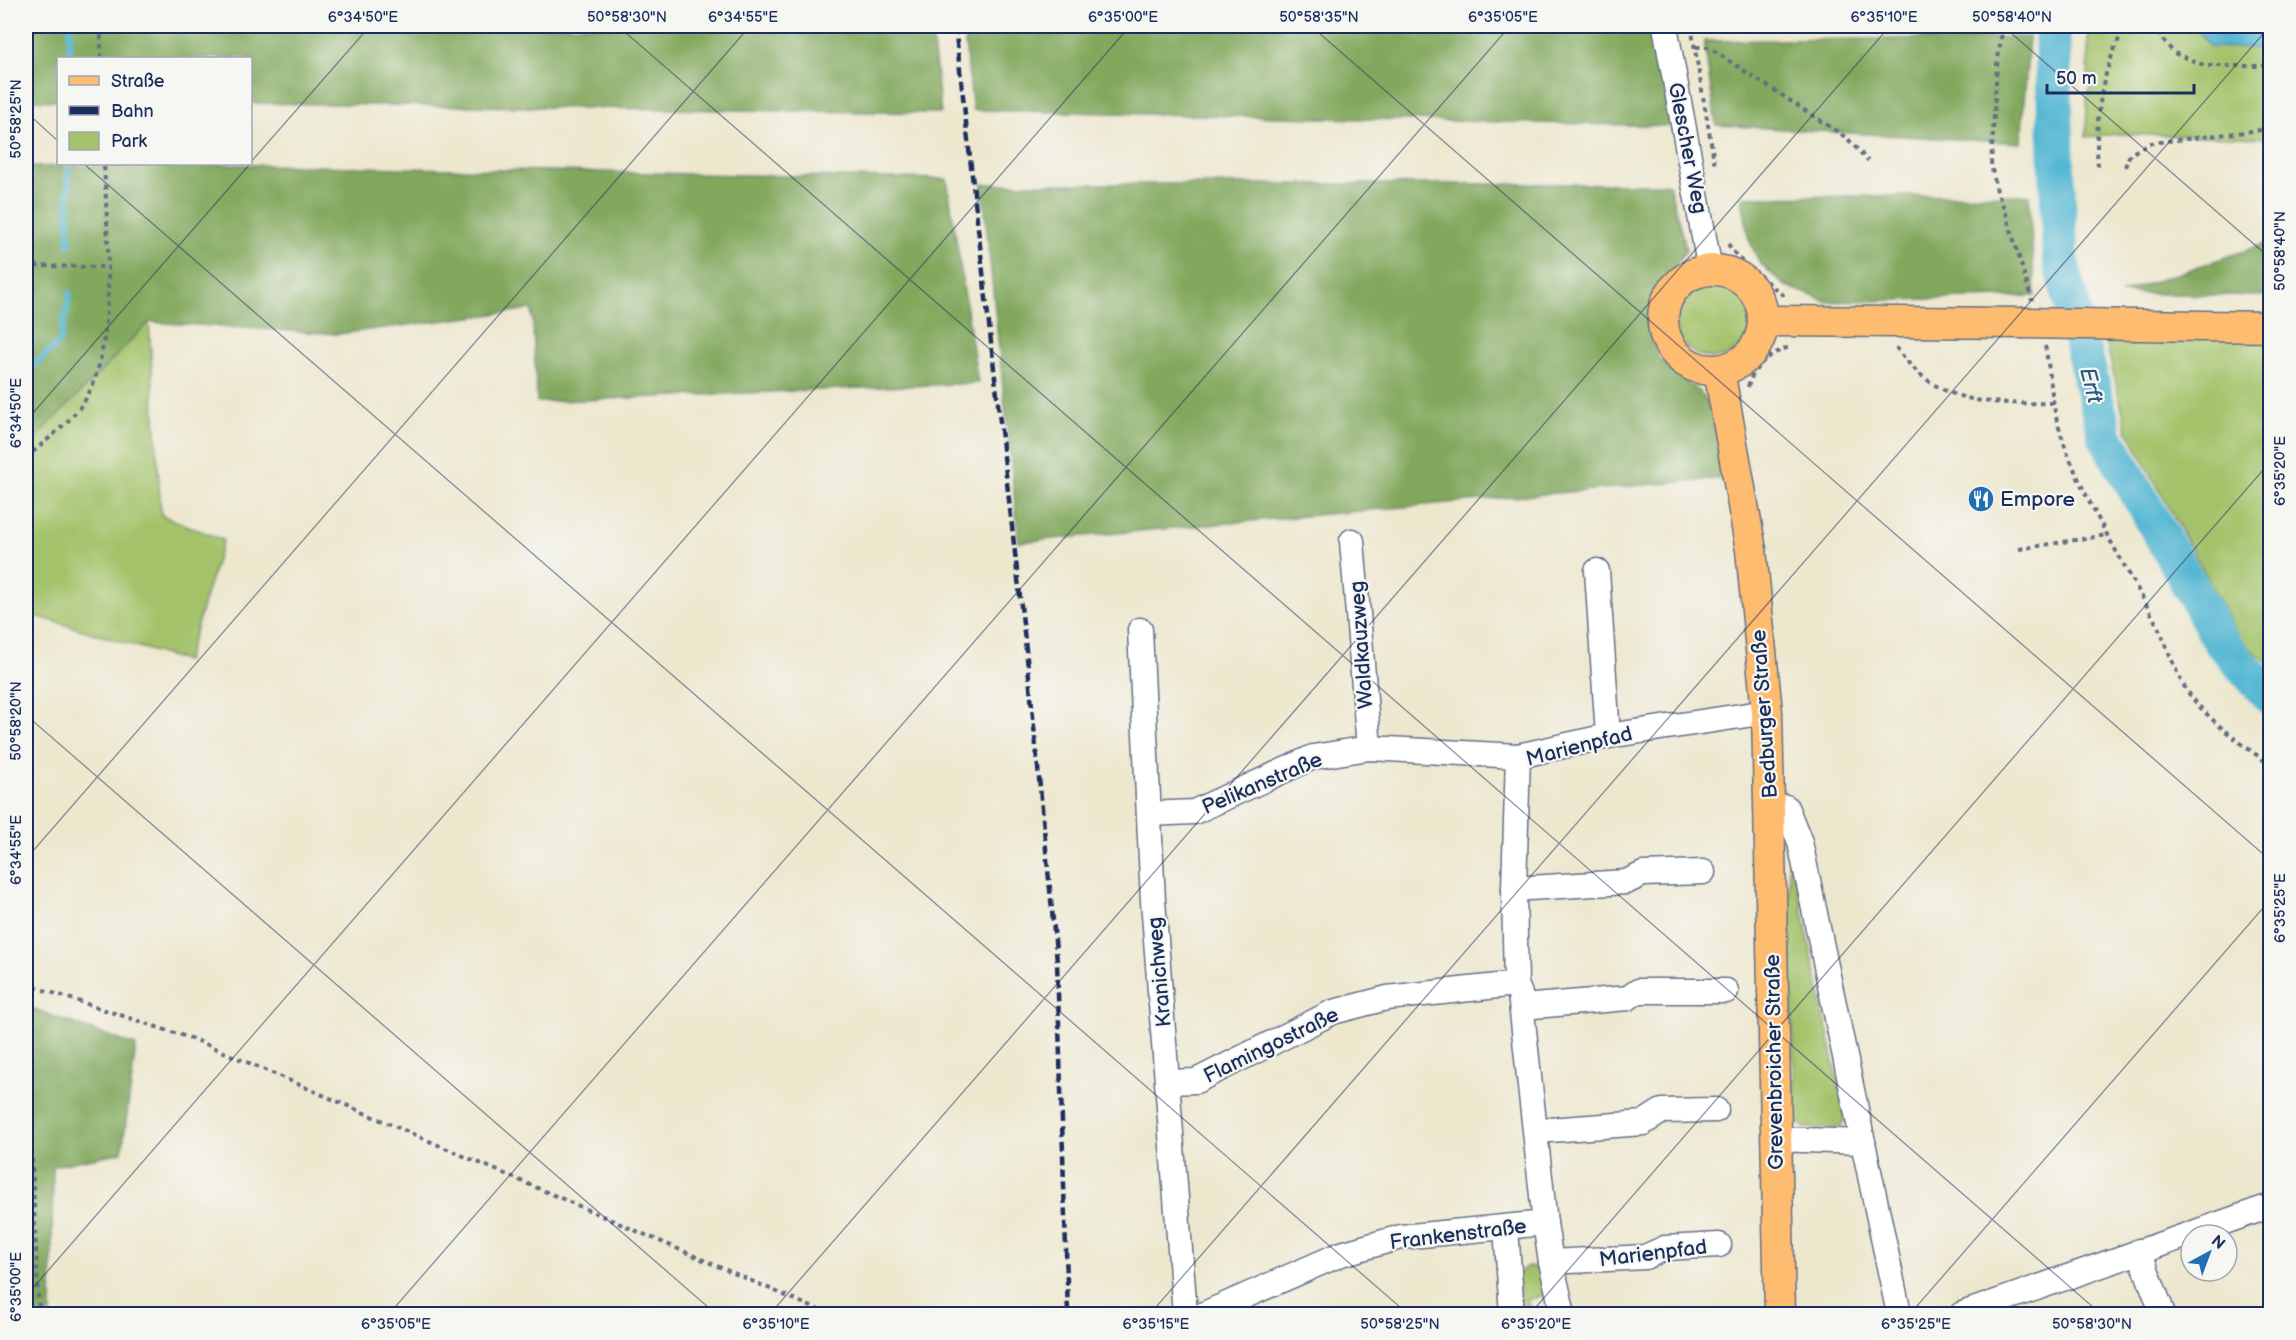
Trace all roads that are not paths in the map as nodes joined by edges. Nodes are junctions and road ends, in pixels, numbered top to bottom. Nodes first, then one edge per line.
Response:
1 (1665, 26) edge
2 (1710, 270) junction
3 (2271, 327) edge
4 (1779, 330) junction
5 (1719, 370) junction
6 (1352, 541) dead end
7 (1597, 571) dead end
8 (1140, 630) dead end
9 (1767, 712) junction
10 (1608, 736) junction
11 (1369, 748) junction
12 (1518, 756) junction
13 (1771, 810) junction
14 (1149, 814) junction
15 (1703, 872) dead end
16 (1514, 889) junction
17 (1516, 984) junction
18 (1726, 991) dead end
19 (1522, 1007) junction
20 (1168, 1082) junction
21 (1716, 1110) dead end
22 (1536, 1131) junction
23 (1775, 1139) junction
24 (1863, 1142) junction
25 (2271, 1206) edge
26 (1545, 1224) junction
27 (1506, 1228) junction
28 (1719, 1245) dead end
29 (2139, 1251) junction
30 (1551, 1262) junction
31 (1185, 1314) edge
32 (1204, 1314) edge
33 (1512, 1314) edge
34 (1563, 1314) edge
35 (1780, 1314) edge
36 (1899, 1314) edge
37 (1962, 1314) edge
38 (2163, 1314) edge

1 - 2 street, Glescher Weg
2 - 4 main road
2 - 5 main road
3 - 4 main road, bridge
4 - 5 main road
5 - 9 main road, Bedburger Straße
6 - 11 street, Waldkauzweg
7 - 10 street
8 - 14 street, Kranichweg
9 - 10 street, Marienpfad
9 - 13 main road, Bedburger Straße
10 - 12 street, Marienpfad
11 - 12 street, Pelikanstraße
11 - 14 street, Pelikanstraße
12 - 16 street, Marienpfad
13 - 23 main road, Grevenbroicher Straße
13 - 24 street, Bedburger Straße
14 - 20 street, Kranichweg
15 - 16 street
16 - 17 street, Marienpfad
17 - 19 street, Marienpfad
17 - 20 street, Flamingostraße
18 - 19 street
19 - 22 street, Marienpfad
20 - 31 street, Kranichweg
21 - 22 street
22 - 26 street, Marienpfad
23 - 24 street
23 - 35 main road, Grevenbroicher Straße
24 - 36 street, Bedburger Straße
25 - 29 street
26 - 27 street, Frankenstraße
26 - 30 street, Marienpfad
27 - 32 street, Frankenstraße
27 - 33 street
28 - 30 street, Marienpfad
29 - 37 street
29 - 38 street
30 - 34 street, Marienpfad

